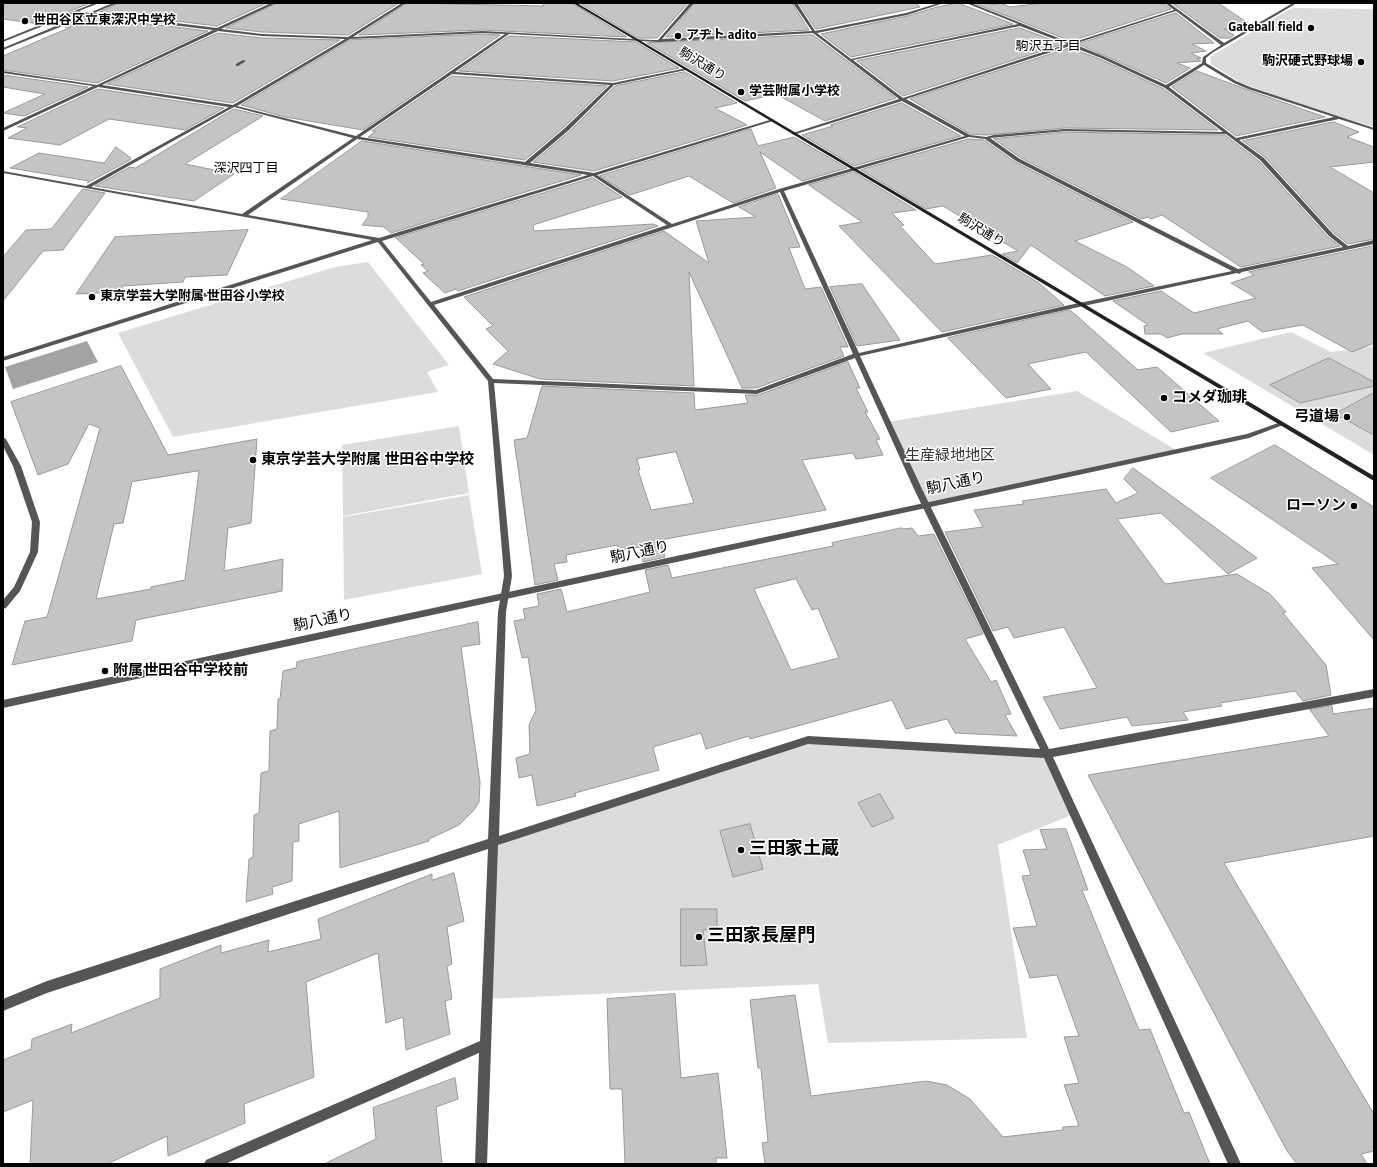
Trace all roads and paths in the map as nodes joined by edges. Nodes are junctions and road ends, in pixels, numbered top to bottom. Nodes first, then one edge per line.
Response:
1 (97, 3) edge
2 (116, 3) edge
3 (274, 3) edge
4 (404, 3) edge
5 (575, 3) edge
6 (692, 3) edge
7 (795, 3) edge
8 (942, 3) edge
9 (968, 3) edge
10 (1167, 3) edge
11 (1295, 3) edge
12 (1176, 10) junction
13 (75, 12) junction
14 (89, 14) junction
15 (1021, 24) junction
16 (220, 30) junction
17 (814, 32) junction
18 (509, 33) junction
19 (350, 38) junction
20 (3, 41) edge
21 (637, 41) junction
22 (659, 41) junction
23 (1071, 44) junction
24 (1224, 45) junction
25 (3, 49) edge
26 (850, 60) junction
27 (244, 61) dead end
28 (1204, 64) junction
29 (237, 65) dead end
30 (686, 69) junction
31 (3, 72) edge
32 (452, 73) junction
33 (613, 84) junction
34 (95, 86) junction
35 (1166, 87) junction
36 (902, 99) junction
37 (234, 106) junction
38 (1338, 118) junction
39 (772, 120) junction
40 (1374, 129) edge
41 (3, 130) edge
42 (1228, 133) junction
43 (795, 134) junction
44 (969, 136) junction
45 (357, 138) junction
46 (986, 138) junction
47 (1236, 139) junction
48 (527, 163) junction
49 (854, 170) junction
50 (3, 172) edge
51 (593, 174) junction
52 (87, 187) junction
53 (781, 190) junction
54 (244, 215) junction
55 (670, 225) junction
56 (379, 240) junction
57 (1374, 242) edge
58 (1347, 248) junction
59 (1239, 272) junction
60 (431, 304) junction
61 (1081, 305) junction
62 (857, 355) junction
63 (3, 359) edge
64 (491, 381) junction
65 (1281, 424) junction
66 (3, 439) edge
67 (1374, 479) edge
68 (925, 505) junction
69 (504, 596) junction
70 (3, 606) edge
71 (1374, 693) edge
72 (3, 704) edge
73 (1047, 754) junction
74 (493, 841) junction
75 (3, 1005) edge
76 (484, 1044) junction
77 (210, 1164) edge
78 (481, 1164) edge
79 (1235, 1164) edge

1 - 13 street
2 - 14 street
3 - 16 street
4 - 19 street
5 - 21 main road, 駒沢通り
6 - 22 street
7 - 17 street
8 - 17 street
9 - 15 street
10 - 12 street
11 - 24 street
12 - 23 street
12 - 24 street
13 - 14 street
13 - 20 street
14 - 16 street
14 - 25 street
15 - 23 street
15 - 26 street
16 - 19 street
16 - 34 street
17 - 22 street
17 - 26 street
18 - 19 street
18 - 21 street
18 - 32 street
19 - 37 street
21 - 22 street
21 - 30 main road, 駒沢通り
23 - 35 street
23 - 36 street
24 - 28 street
26 - 36 street
27 - 29 street
28 - 35 street
28 - 38 street
30 - 33 street
30 - 39 main road, 駒沢通り
31 - 34 street
32 - 33 street
32 - 45 street
33 - 48 street
34 - 37 street
34 - 41 street
35 - 42 street
36 - 43 street
36 - 44 street
37 - 45 street
37 - 52 street
38 - 40 street
38 - 47 street
39 - 43 main road, 駒沢通り
39 - 51 street
42 - 46 street
42 - 47 street
43 - 49 main road, 駒沢通り
44 - 46 street
44 - 49 street
45 - 48 street
45 - 54 street
46 - 59 street
47 - 58 street
48 - 51 street
49 - 53 street
49 - 61 main road, 駒沢通り
50 - 52 street
51 - 55 street
51 - 56 street
52 - 54 street
53 - 55 street
53 - 62 street
54 - 56 street
55 - 60 street
56 - 60 street
56 - 63 street
57 - 58 street
58 - 59 street
59 - 61 street
60 - 64 street
61 - 62 street
61 - 65 main road, 駒沢通り
62 - 64 street
62 - 68 street
64 - 69 street
65 - 67 main road, 駒沢通り
65 - 68 street, 駒八通り
66 - 70 street
68 - 69 street, 駒八通り
68 - 73 street
69 - 72 street, 駒八通り
69 - 74 street
71 - 73 street
73 - 74 street
73 - 79 street
74 - 75 street
74 - 76 street
76 - 77 street
76 - 78 street

